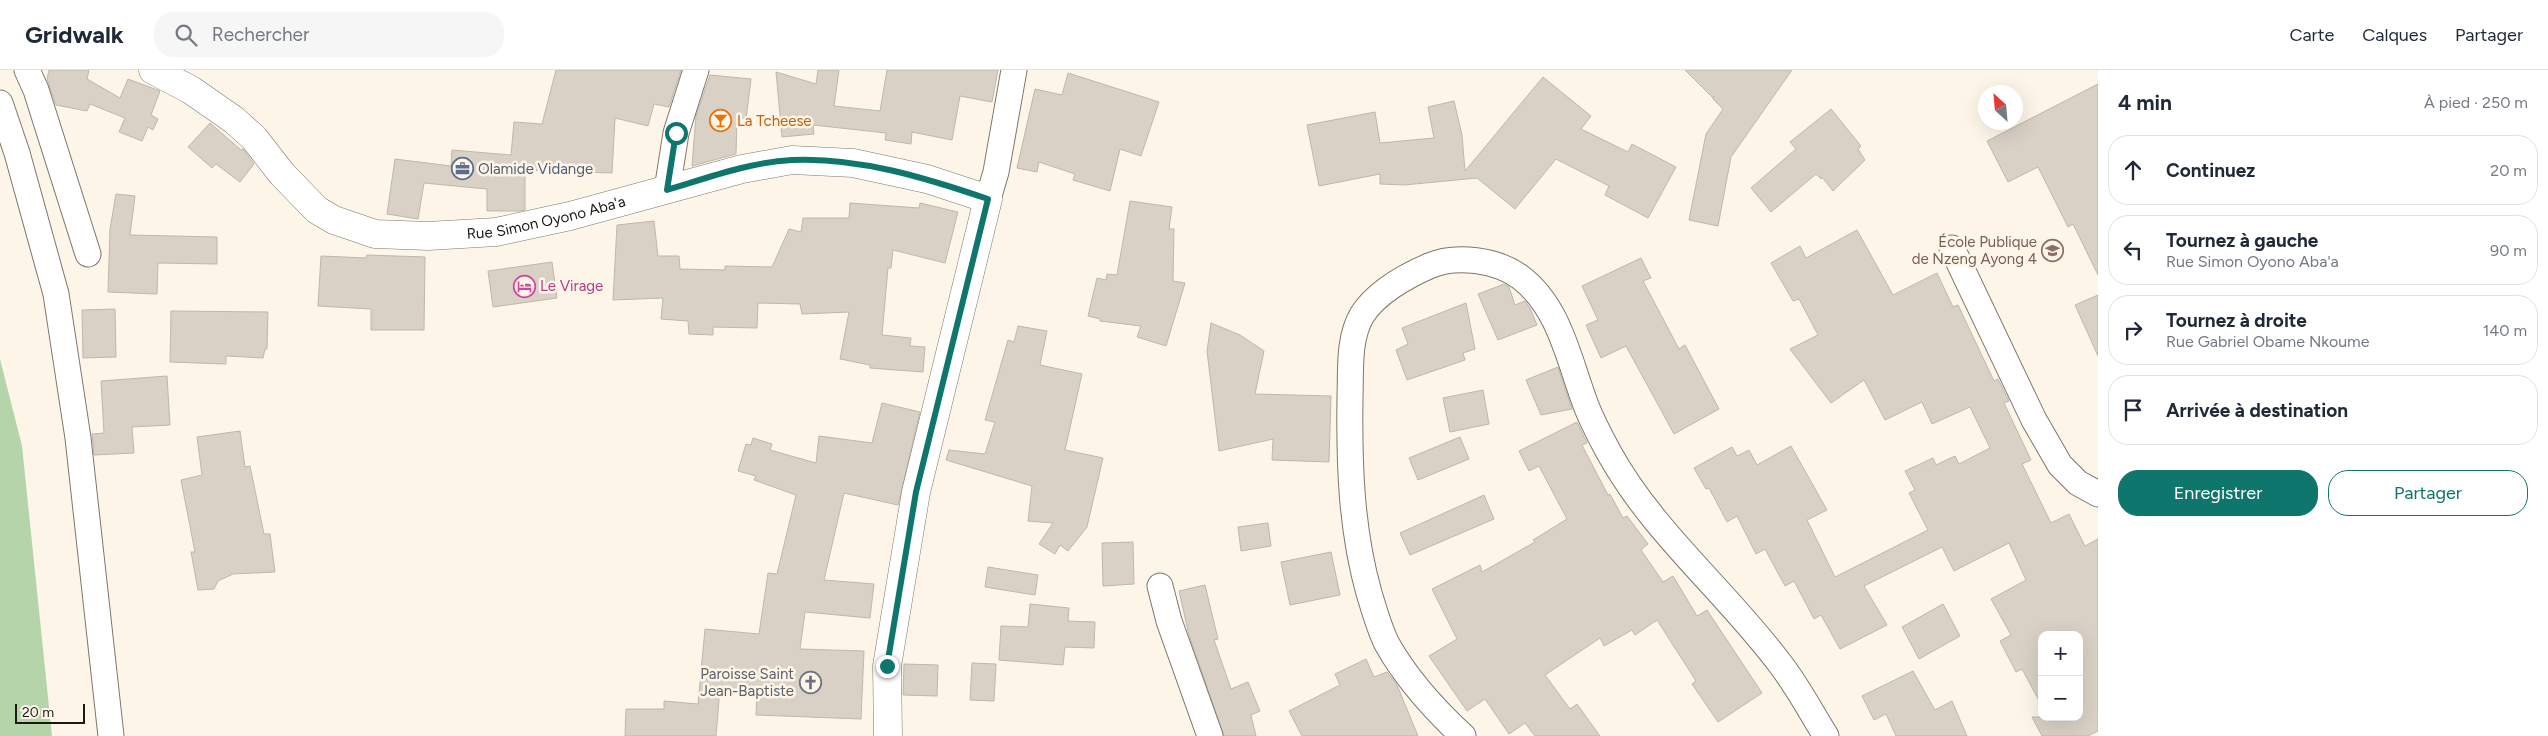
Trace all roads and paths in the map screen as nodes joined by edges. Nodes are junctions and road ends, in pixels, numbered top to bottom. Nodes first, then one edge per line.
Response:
1 (27, 70) edge
2 (153, 70) edge
3 (696, 70) edge
4 (1014, 70) edge
5 (0, 103) edge
6 (667, 190) junction
7 (988, 199) junction
8 (1952, 248) dead end
9 (88, 254) dead end
10 (2098, 494) edge
11 (1160, 586) dead end
12 (111, 736) edge
13 (888, 736) edge
14 (1210, 736) edge
15 (1463, 736) edge
16 (1826, 736) edge

1 - 9 street
2 - 6 street, Rue Simon Oyono Aba'a
3 - 6 street
4 - 7 street
5 - 12 street
6 - 7 street, Rue Simon Oyono Aba'a
7 - 13 street
8 - 10 street
11 - 14 street
15 - 16 street

